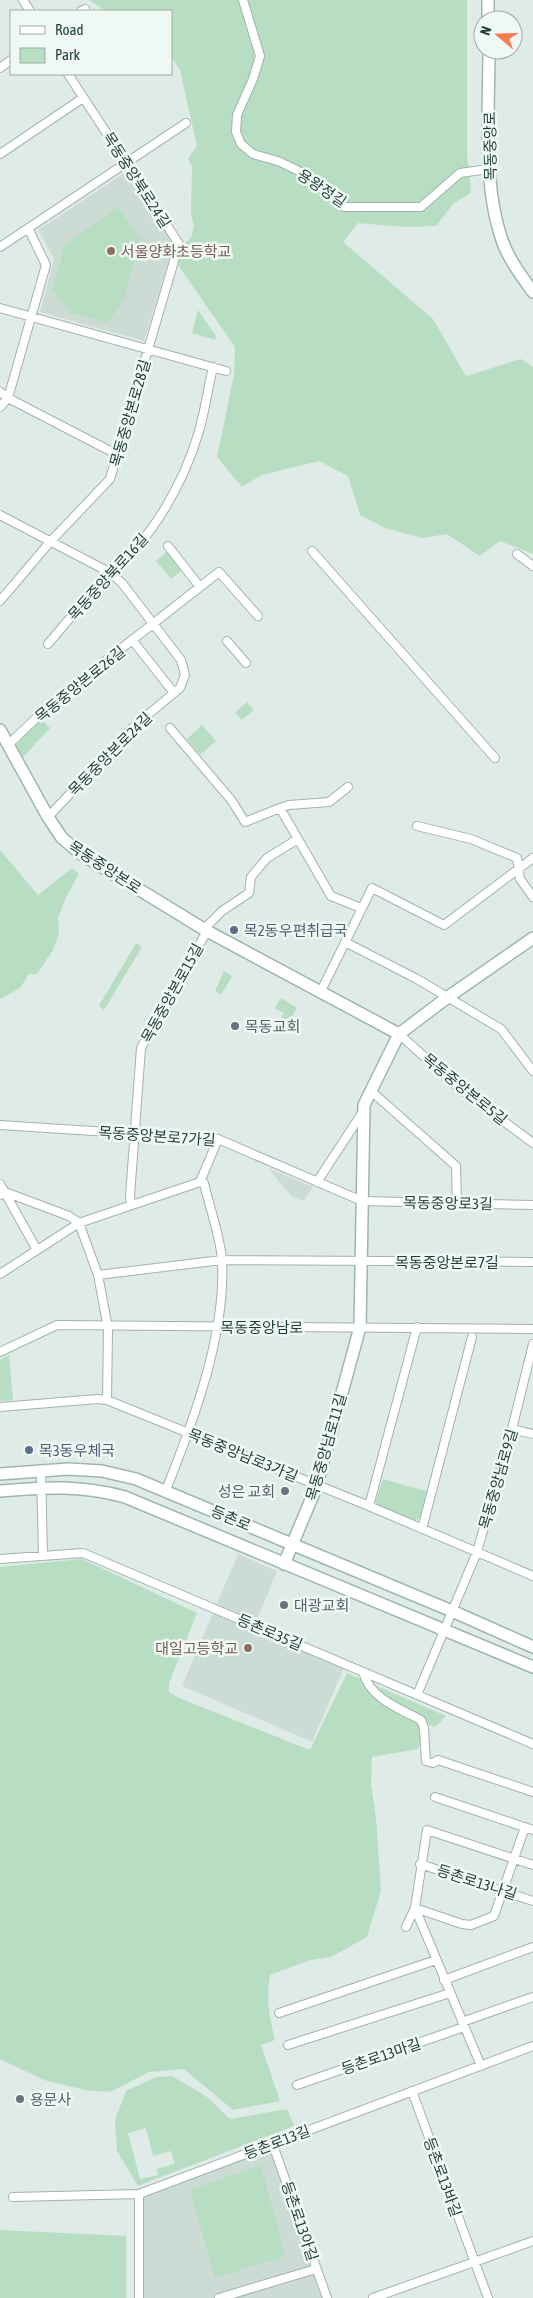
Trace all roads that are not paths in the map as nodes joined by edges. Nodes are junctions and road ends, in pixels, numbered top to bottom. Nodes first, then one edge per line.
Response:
1 (243, 0) edge
2 (489, 60) edge
3 (69, 75) edge
4 (83, 98) junction
5 (186, 123) dead end
6 (0, 154) edge
7 (125, 163) junction
8 (489, 169) junction
9 (28, 228) junction
10 (0, 247) edge
11 (533, 292) edge
12 (0, 308) edge
13 (32, 317) junction
14 (148, 349) junction
15 (213, 367) junction
16 (226, 371) dead end
17 (0, 392) edge
18 (8, 398) junction
19 (0, 407) edge
20 (118, 455) junction
21 (0, 514) edge
22 (50, 542) junction
23 (168, 546) dead end
24 (312, 551) dead end
25 (517, 554) dead end
26 (533, 566) edge
27 (109, 572) junction
28 (200, 587) junction
29 (0, 601) edge
30 (258, 616) dead end
31 (154, 624) junction
32 (133, 641) junction
33 (227, 641) dead end
34 (48, 644) dead end
35 (246, 663) dead end
36 (174, 693) junction
37 (170, 728) dead end
38 (0, 730) edge
39 (8, 745) junction
40 (496, 758) dead end
41 (348, 787) dead end
42 (280, 808) junction
43 (48, 817) junction
44 (417, 826) dead end
45 (298, 839) junction
46 (533, 858) edge
47 (520, 868) junction
48 (533, 897) edge
49 (361, 908) junction
50 (205, 930) junction
51 (533, 938) edge
52 (345, 942) junction
53 (321, 991) junction
54 (448, 997) junction
55 (399, 1034) junction
56 (533, 1071) edge
57 (371, 1091) junction
58 (364, 1110) junction
59 (0, 1125) edge
60 (135, 1134) junction
61 (218, 1139) junction
62 (533, 1143) edge
63 (200, 1182) junction
64 (317, 1182) junction
65 (0, 1184) edge
66 (3, 1193) edge
67 (362, 1201) junction
68 (457, 1203) junction
69 (131, 1205) junction
70 (533, 1205) edge
71 (79, 1223) junction
72 (37, 1250) junction
73 (222, 1260) junction
74 (361, 1262) junction
75 (533, 1262) edge
76 (0, 1274) edge
77 (98, 1275) junction
78 (107, 1324) junction
79 (218, 1327) junction
80 (360, 1327) junction
81 (417, 1327) junction
82 (533, 1329) edge
83 (472, 1337) dead end
84 (533, 1344) edge
85 (0, 1352) edge
86 (107, 1400) junction
87 (0, 1407) edge
88 (512, 1429) junction
89 (188, 1433) junction
90 (533, 1434) edge
91 (41, 1471) junction
92 (0, 1474) edge
93 (317, 1484) junction
94 (41, 1488) junction
95 (166, 1490) junction
96 (0, 1491) edge
97 (369, 1506) junction
98 (422, 1529) junction
99 (294, 1545) junction
100 (476, 1552) junction
101 (43, 1556) junction
102 (0, 1560) edge
103 (284, 1564) junction
104 (533, 1576) edge
105 (452, 1611) junction
106 (445, 1631) junction
107 (533, 1647) edge
108 (533, 1667) edge
109 (363, 1672) junction
110 (417, 1695) junction
111 (533, 1744) edge
112 (533, 1792) edge
113 (434, 1797) dead end
114 (529, 1829) edge
115 (514, 1858) junction
116 (420, 1864) junction
117 (533, 1865) edge
118 (503, 1890) junction
119 (533, 1901) edge
120 (415, 1908) junction
121 (406, 1927) dead end
122 (533, 1947) edge
123 (436, 1960) junction
124 (444, 1980) junction
125 (450, 1994) junction
126 (533, 1997) edge
127 (279, 2013) dead end
128 (463, 2025) junction
129 (288, 2045) dead end
130 (533, 2046) edge
131 (481, 2066) junction
132 (297, 2085) dead end
133 (412, 2091) junction
134 (273, 2144) junction
135 (138, 2194) junction
136 (13, 2197) dead end
137 (533, 2242) edge
138 (475, 2262) junction
139 (316, 2269) junction
140 (139, 2298) edge
141 (220, 2298) edge
142 (326, 2298) edge
143 (373, 2298) edge
144 (488, 2298) edge

1 - 8 street, 용왕정길
2 - 8 main road, 목동중앙로
3 - 4 street, 목동중앙북로24길
4 - 6 street
4 - 7 street, 목동중앙북로24길
5 - 7 street
7 - 9 street
7 - 14 street, 목동중앙북로24길
8 - 11 main road, 목동중앙로
9 - 10 street
9 - 13 street
12 - 13 street
13 - 14 street
13 - 18 street
14 - 15 street
14 - 20 street, 목동중앙본로28길
15 - 16 street
15 - 27 street, 목동중앙북로16길
17 - 18 street
18 - 19 street
18 - 20 street
20 - 22 street, 목동중앙본로28길
21 - 22 street
22 - 27 street
22 - 29 street, 목동중앙본로28길
23 - 28 street
24 - 40 street
25 - 26 street
27 - 31 street
27 - 34 street, 목동중앙북로16길
28 - 30 street, 목동중앙본로26길
28 - 31 street, 목동중앙본로26길
31 - 32 street, 목동중앙본로26길
31 - 36 street, 목동중앙본로24길
32 - 36 street
32 - 39 street, 목동중앙본로26길
33 - 35 street
36 - 43 street, 목동중앙본로24길
37 - 42 street
38 - 39 main road, 목동중앙본로
39 - 43 main road, 목동중앙본로
41 - 42 street
42 - 45 street
43 - 50 main road, 목동중앙본로
44 - 47 street
45 - 49 street
45 - 50 street
46 - 47 street
47 - 48 street
47 - 49 street
49 - 52 street
50 - 53 main road, 목동중앙본로
50 - 60 street, 목동중앙본로15길
51 - 54 main road
52 - 53 street
52 - 54 street
53 - 55 main road, 목동중앙본로
54 - 55 main road
54 - 56 street
55 - 57 main road
55 - 62 street, 목동중앙본로5길
57 - 58 main road
57 - 68 street
58 - 64 street
58 - 67 main road
59 - 60 street, 목동중앙본로7가길
60 - 61 street, 목동중앙본로7가길
60 - 69 street, 목동중앙본로15길
61 - 63 street
61 - 64 street, 목동중앙본로7가길
63 - 69 street
63 - 73 street
64 - 67 street, 목동중앙본로7가길
65 - 66 street
66 - 71 street
66 - 72 street
67 - 68 street, 목동중앙로3길
67 - 74 main road
68 - 70 street, 목동중앙로3길
69 - 71 street
71 - 72 street
71 - 77 street
72 - 76 street
73 - 74 street, 목동중앙본로7길
73 - 77 street, 목동중앙본로7길
73 - 79 street
74 - 75 street, 목동중앙본로7길
74 - 80 main road
77 - 78 street
78 - 79 street, 목동중앙남로
78 - 85 street, 목동중앙남로
78 - 86 street
79 - 80 street, 목동중앙남로
79 - 89 street
80 - 81 street, 목동중앙남로
80 - 93 main road, 목동중앙남로11길
81 - 82 street, 목동중앙남로
81 - 97 street
83 - 98 street
84 - 88 street, 목동중앙남로9길
86 - 87 street, 목동중앙남로3가길
86 - 89 street, 목동중앙남로3가길
88 - 90 street
88 - 100 street, 목동중앙남로9길
89 - 93 street, 목동중앙남로3가길
89 - 95 street
91 - 92 main road, 등촌로
91 - 94 street
91 - 95 main road, 등촌로
93 - 97 street, 목동중앙남로3가길
93 - 99 main road, 목동중앙남로11길
94 - 96 main road, 등촌로
94 - 101 street
94 - 103 main road, 등촌로
95 - 99 main road, 등촌로
97 - 98 street, 목동중앙남로3가길
98 - 100 street, 목동중앙남로3가길
99 - 103 main road, 목동중앙남로11길
99 - 105 main road, 등촌로
100 - 104 street, 목동중앙남로3가길
100 - 105 street, 목동중앙남로9길
101 - 102 street, 등촌로35길
101 - 109 street, 등촌로35길
103 - 106 main road, 등촌로
105 - 106 street
105 - 107 main road, 등촌로
106 - 108 main road, 등촌로
106 - 110 street
109 - 110 street, 등촌로35길
109 - 112 street
110 - 111 street, 등촌로35길
113 - 114 street
114 - 115 street
115 - 116 street
115 - 117 street
115 - 118 street
116 - 118 street, 등촌로13나길
116 - 120 street
118 - 119 street, 등촌로13나길
118 - 120 street
120 - 121 street
120 - 123 street
122 - 124 street
123 - 124 street
123 - 127 street
124 - 125 street
125 - 128 street
125 - 129 street
126 - 128 street
128 - 131 street
128 - 132 street, 등촌로13마길
130 - 131 street, 등촌로13길
131 - 133 street, 등촌로13길
133 - 134 street, 등촌로13길
133 - 138 street, 등촌로13바길
134 - 135 street, 등촌로13길
134 - 139 street, 등촌로13아길
135 - 136 street, 등촌로13길
135 - 140 street
137 - 138 street
138 - 143 street
138 - 144 street, 등촌로13바길
139 - 141 street
139 - 142 street, 등촌로13아길

